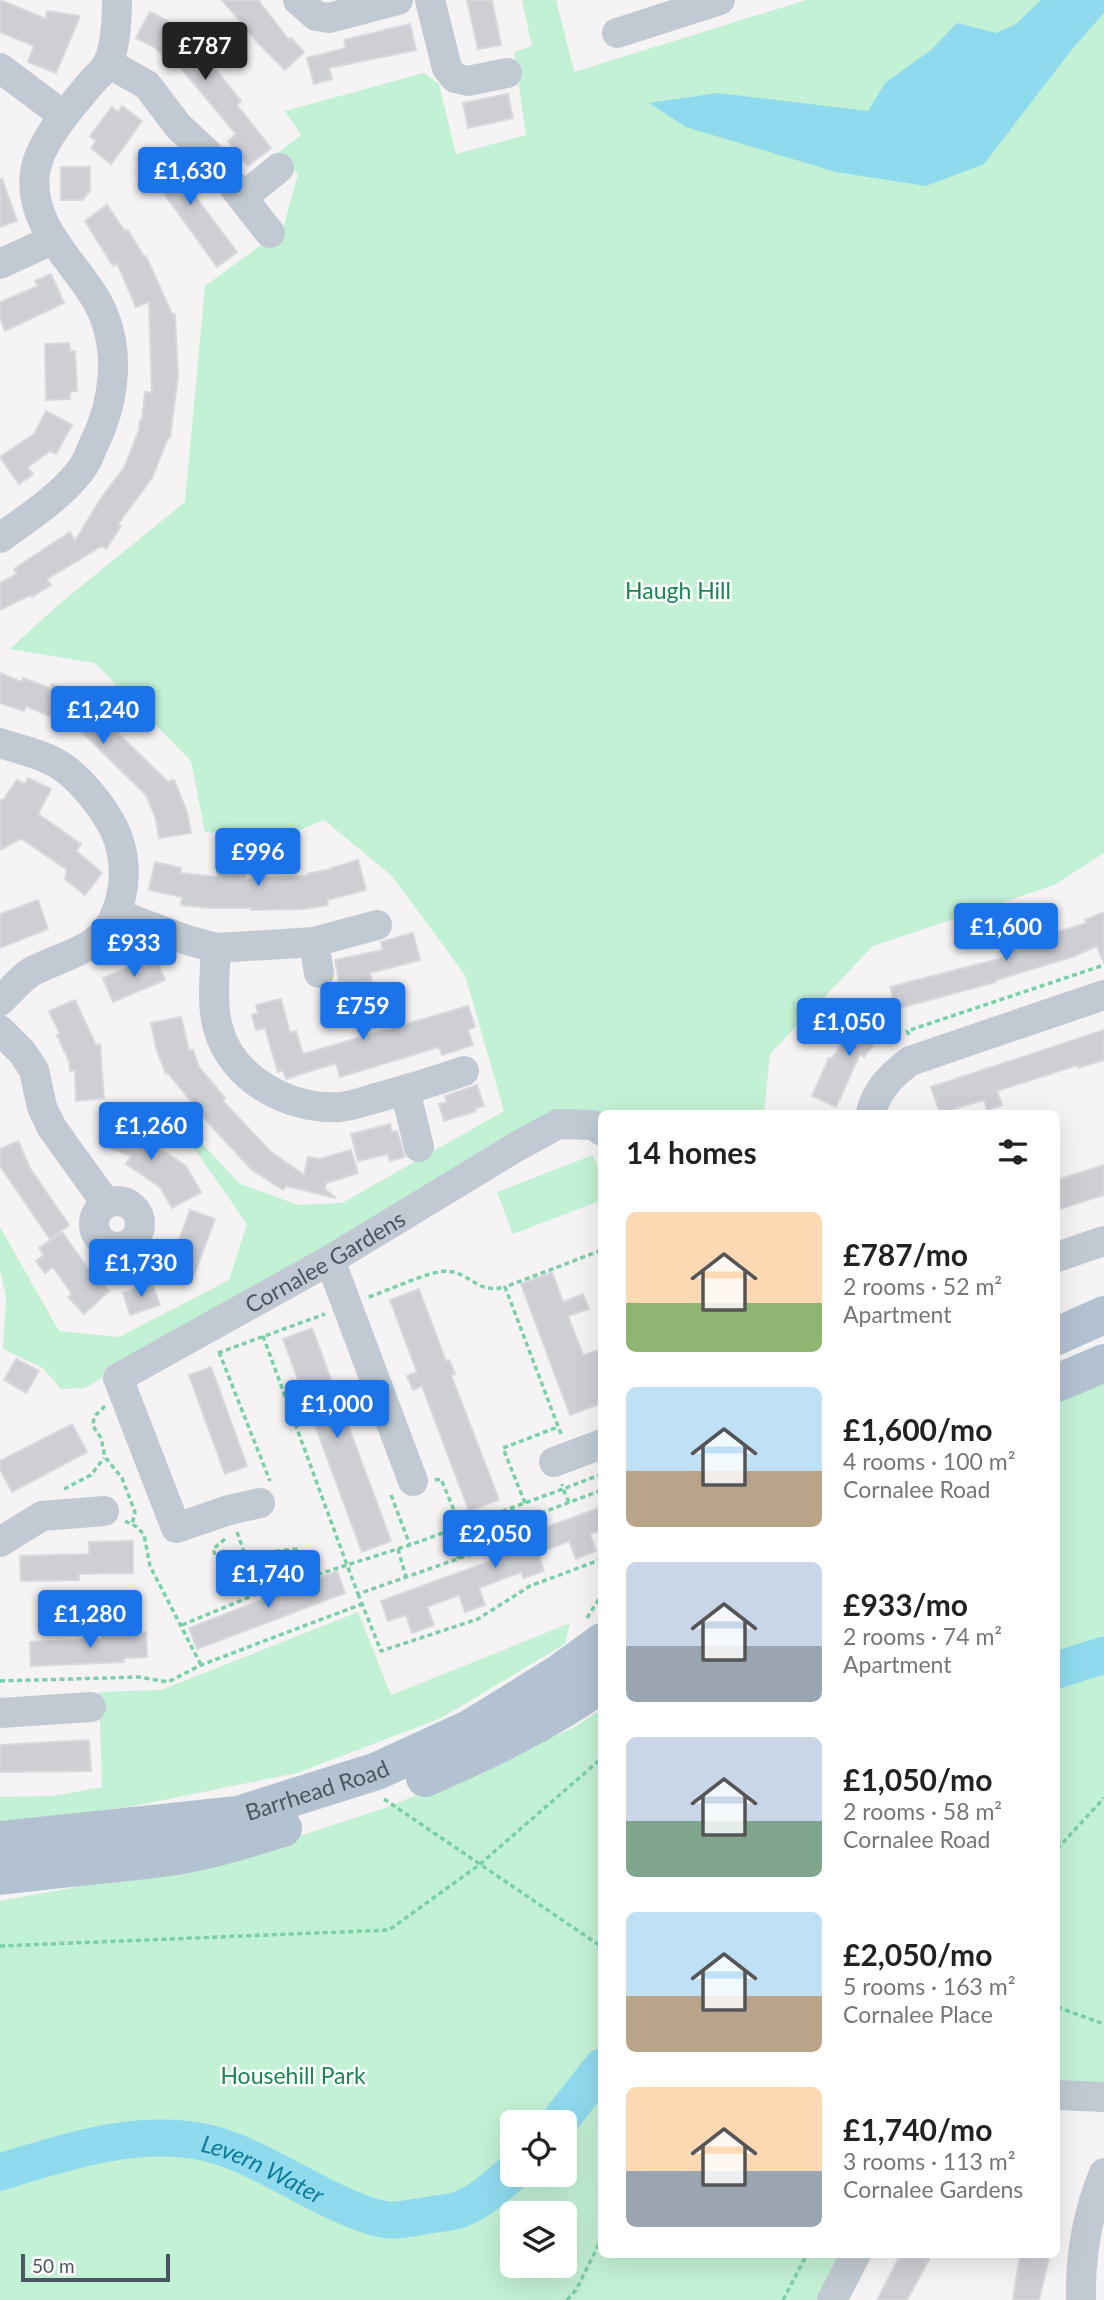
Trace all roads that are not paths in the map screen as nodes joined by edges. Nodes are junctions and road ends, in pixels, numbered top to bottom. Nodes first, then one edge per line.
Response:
1 (117, 0) edge
2 (298, 0) edge
3 (398, 0) edge
4 (430, 0) edge
5 (717, 0) edge
6 (617, 33) dead end
7 (108, 63) junction
8 (0, 68) edge
9 (507, 72) dead end
10 (64, 116) junction
11 (279, 168) dead end
12 (243, 197) junction
13 (270, 233) dead end
14 (52, 240) junction
15 (12, 259) edge
16 (0, 538) edge
17 (0, 743) edge
18 (117, 914) junction
19 (377, 925) dead end
20 (314, 942) junction
21 (216, 948) junction
22 (319, 973) dead end
23 (1104, 995) edge
24 (0, 1001) edge
25 (0, 1030) edge
26 (464, 1071) dead end
27 (405, 1090) junction
28 (872, 1110) edge
29 (598, 1128) edge
30 (419, 1147) dead end
31 (106, 1203) dead end
32 (1104, 1241) edge
33 (1060, 1256) edge
34 (330, 1260) junction
35 (1104, 1315) edge
36 (1060, 1335) edge
37 (1104, 1363) edge
38 (1060, 1382) edge
39 (598, 1446) edge
40 (561, 1460) road end
41 (413, 1481) dead end
42 (260, 1503) dead end
43 (104, 1511) road end
44 (1, 1540) edge
45 (598, 1645) edge
46 (598, 1686) edge
47 (91, 1707) dead end
48 (0, 1713) edge
49 (279, 1816) junction
50 (0, 1840) edge
51 (0, 1876) edge
52 (1060, 2095) edge
53 (1104, 2097) edge
54 (1104, 2173) edge
55 (854, 2258) edge
56 (832, 2300) edge
57 (1081, 2300) edge

1 - 7 street
2 - 3 street
4 - 9 street
5 - 6 street
7 - 10 street
7 - 12 street
8 - 10 street
10 - 14 street
11 - 12 street
12 - 13 street
14 - 15 street
14 - 16 street
17 - 18 street
18 - 21 street
18 - 24 street
19 - 20 street
20 - 21 street
20 - 22 street
21 - 27 street
23 - 28 street
25 - 31 street
26 - 27 street
27 - 30 street
29 - 34 street, Cornalee Gardens
32 - 33 street
34 - 41 street
34 - 42 street, Cornalee Gardens
35 - 36 main road
37 - 38 main road
39 - 40 street
43 - 44 street
45 - 49 main road, Barrhead Road
46 - 49 main road, Barrhead Road
47 - 48 street
49 - 50 main road, Barrhead Road
49 - 51 main road, Barrhead Road
52 - 53 street
54 - 57 street
55 - 56 street

